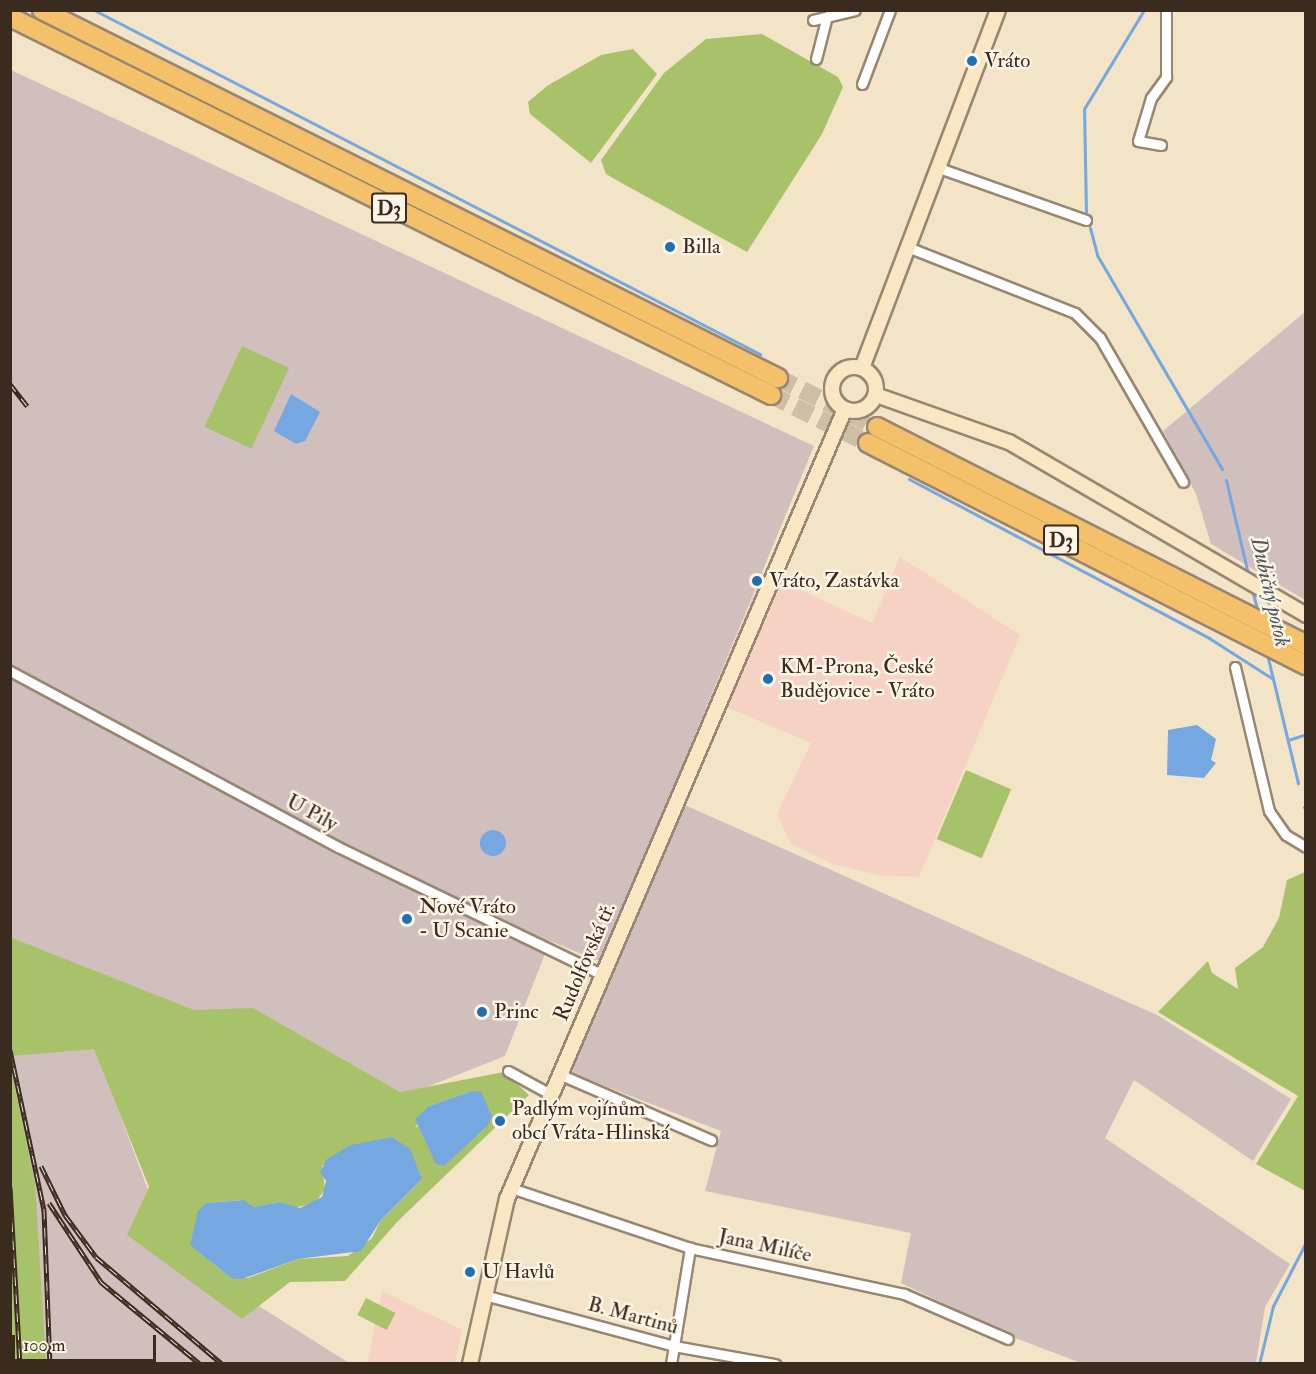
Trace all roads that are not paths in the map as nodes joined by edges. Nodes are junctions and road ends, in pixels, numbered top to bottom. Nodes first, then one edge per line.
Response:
1 (42, 10) edge
2 (890, 10) edge
3 (998, 10) edge
4 (1166, 10) edge
5 (850, 11) edge
6 (10, 17) edge
7 (827, 19) junction
8 (813, 20) dead end
9 (816, 59) dead end
10 (862, 84) dead end
11 (1161, 146) dead end
12 (939, 168) junction
13 (1086, 220) dead end
14 (910, 248) junction
15 (862, 368) junction
16 (778, 378) tunnel mouth
17 (771, 395) tunnel mouth
18 (876, 395) junction
19 (845, 409) junction
20 (1183, 482) dead end
21 (1305, 615) edge
22 (1305, 645) edge
23 (1305, 665) edge
24 (1235, 667) dead end
25 (10, 671) edge
26 (1305, 847) edge
27 (603, 975) junction
28 (508, 1071) dead end
29 (559, 1074) junction
30 (550, 1094) junction
31 (711, 1140) dead end
32 (512, 1188) junction
33 (690, 1248) junction
34 (484, 1295) junction
35 (1008, 1339) dead end
36 (674, 1346) junction
37 (470, 1364) edge
38 (671, 1364) edge
39 (775, 1364) edge

1 - 16 highway, D3
2 - 10 street
3 - 12 main road
4 - 11 street
5 - 7 street
6 - 17 highway, D3
7 - 8 street
7 - 9 street
12 - 13 street
12 - 14 main road
14 - 15 main road
14 - 20 street
15 - 18 main road
15 - 19 main road
18 - 19 main road
18 - 21 main road
19 - 27 main road, Rudolfovská tř.
22 - 23 highway, D3
24 - 26 street
25 - 27 street, U Pily
27 - 29 main road, Rudolfovská tř.
28 - 30 street
29 - 30 main road, Rudolfovská tř.
29 - 31 street
30 - 32 main road, Rudolfovská tř.
32 - 33 street, Jana Milíče
32 - 34 main road, Rudolfovská tř.
33 - 35 street, Jana Milíče
33 - 36 street
34 - 36 street, B. Martinů
34 - 37 main road, Rudolfovská tř.
36 - 38 street
36 - 39 street, B. Martinů

